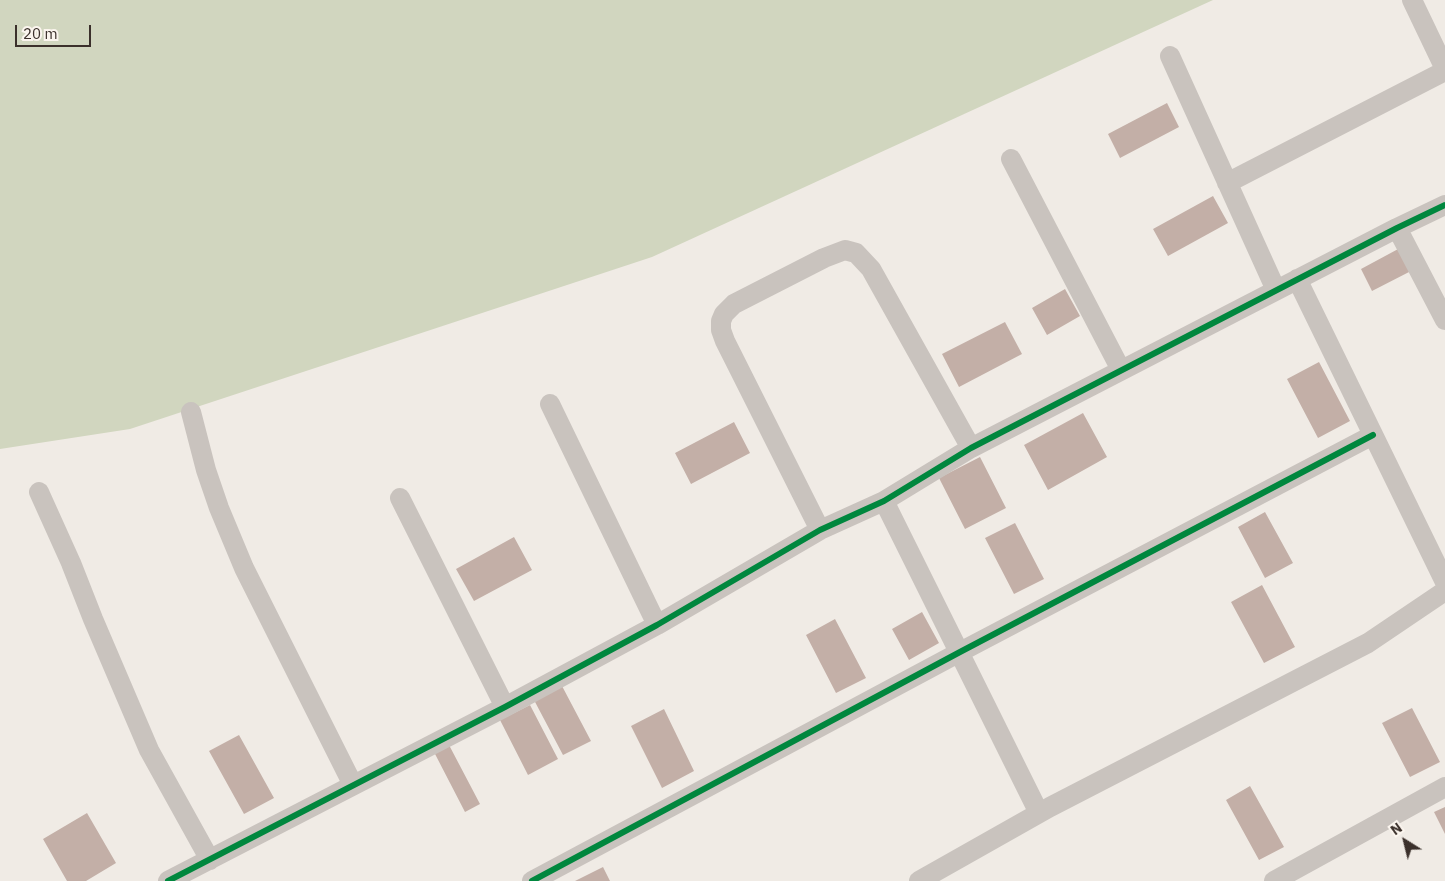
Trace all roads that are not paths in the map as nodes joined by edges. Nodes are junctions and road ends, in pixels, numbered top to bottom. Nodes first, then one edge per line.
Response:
1 (1412, 0) edge
2 (1170, 56) dead end
3 (1445, 70) edge
4 (1010, 159) dead end
5 (1227, 183) junction
6 (1445, 206) edge
7 (1396, 228) junction
8 (1297, 279) junction
9 (1276, 290) junction
10 (1445, 320) edge
11 (1121, 370) junction
12 (550, 404) dead end
13 (191, 412) dead end
14 (1373, 435) junction
15 (971, 448) junction
16 (39, 492) dead end
17 (400, 498) dead end
18 (884, 501) junction
19 (820, 530) junction
20 (1439, 555) edge
21 (1445, 582) edge
22 (1445, 591) edge
23 (657, 625) junction
24 (960, 652) junction
25 (505, 708) junction
26 (353, 785) junction
27 (1445, 787) edge
28 (1039, 813) junction
29 (210, 860) junction
30 (168, 881) edge
31 (532, 881) edge
32 (919, 881) edge
33 (1274, 881) edge

1 - 3 street
2 - 5 street
3 - 5 street
4 - 11 street
5 - 9 street
6 - 7 street
7 - 8 street
7 - 10 street
8 - 9 street
8 - 14 street
9 - 11 street
11 - 15 street
12 - 23 street
13 - 26 street
14 - 20 street
14 - 24 street
15 - 18 street
15 - 19 street
16 - 29 street
17 - 25 street
18 - 19 street
18 - 24 street
19 - 23 street
20 - 21 street
22 - 28 street
23 - 25 street
24 - 28 street
24 - 31 street
25 - 26 street
26 - 29 street
27 - 33 street
28 - 32 street
29 - 30 street

